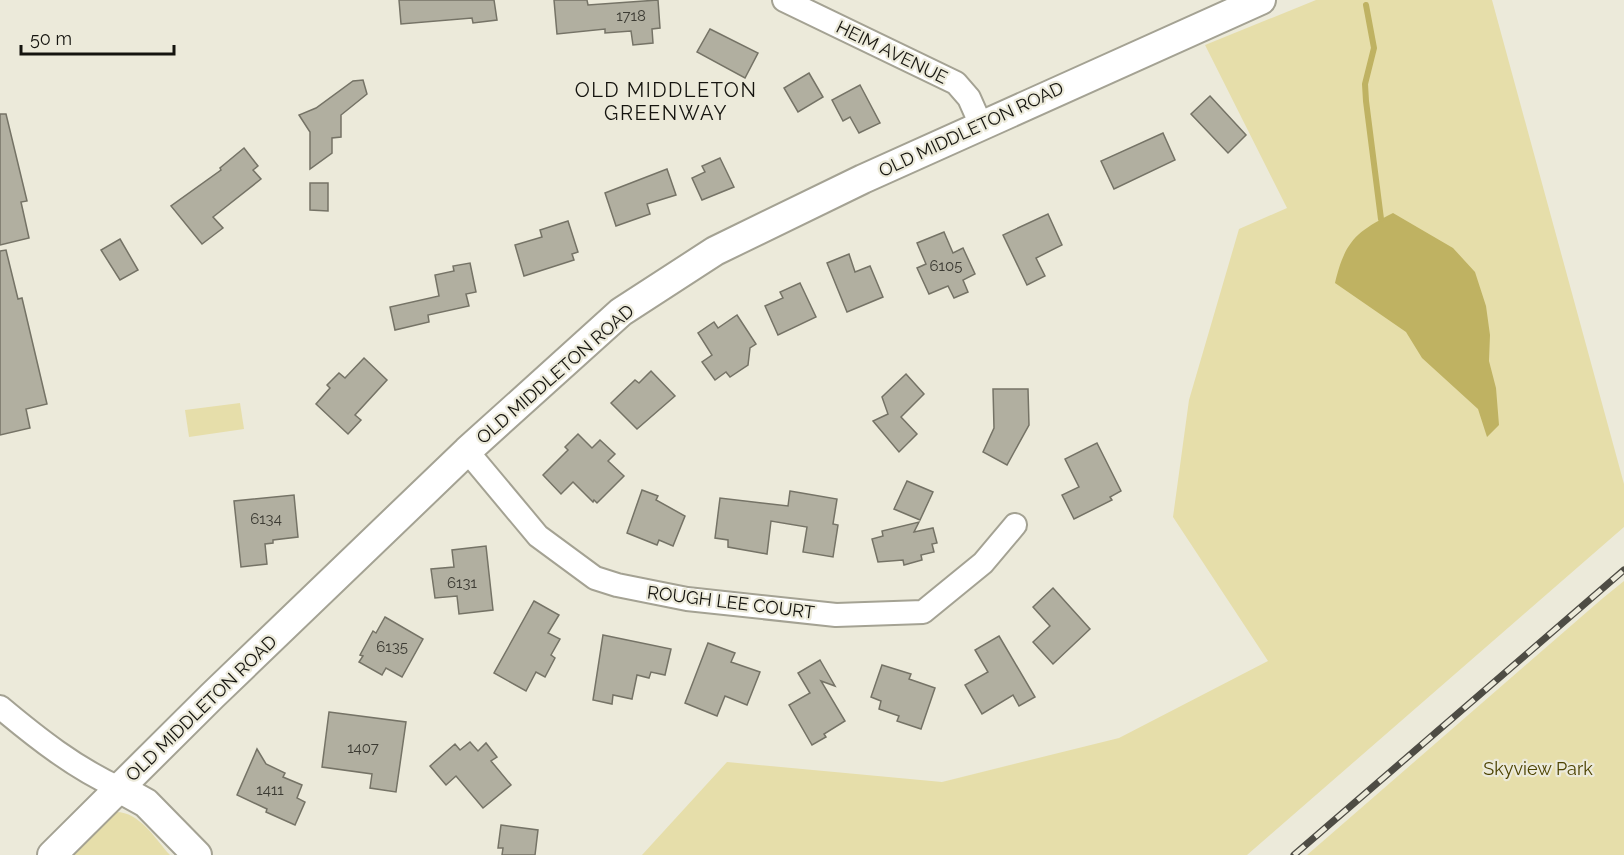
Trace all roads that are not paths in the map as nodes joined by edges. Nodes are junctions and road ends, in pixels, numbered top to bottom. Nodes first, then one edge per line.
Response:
1 (784, 0) edge
2 (1261, 0) edge
3 (981, 125) junction
4 (467, 451) junction
5 (1015, 525) dead end
6 (0, 707) edge
7 (119, 788) junction
8 (52, 855) edge
9 (197, 855) edge

1 - 3 street, HEIM AVENUE
2 - 3 street, OLD MIDDLETON ROAD
3 - 4 street, OLD MIDDLETON ROAD
4 - 5 street, ROUGH LEE COURT
4 - 7 street, OLD MIDDLETON ROAD
6 - 7 street
7 - 8 street, OLD MIDDLETON ROAD
7 - 9 street

